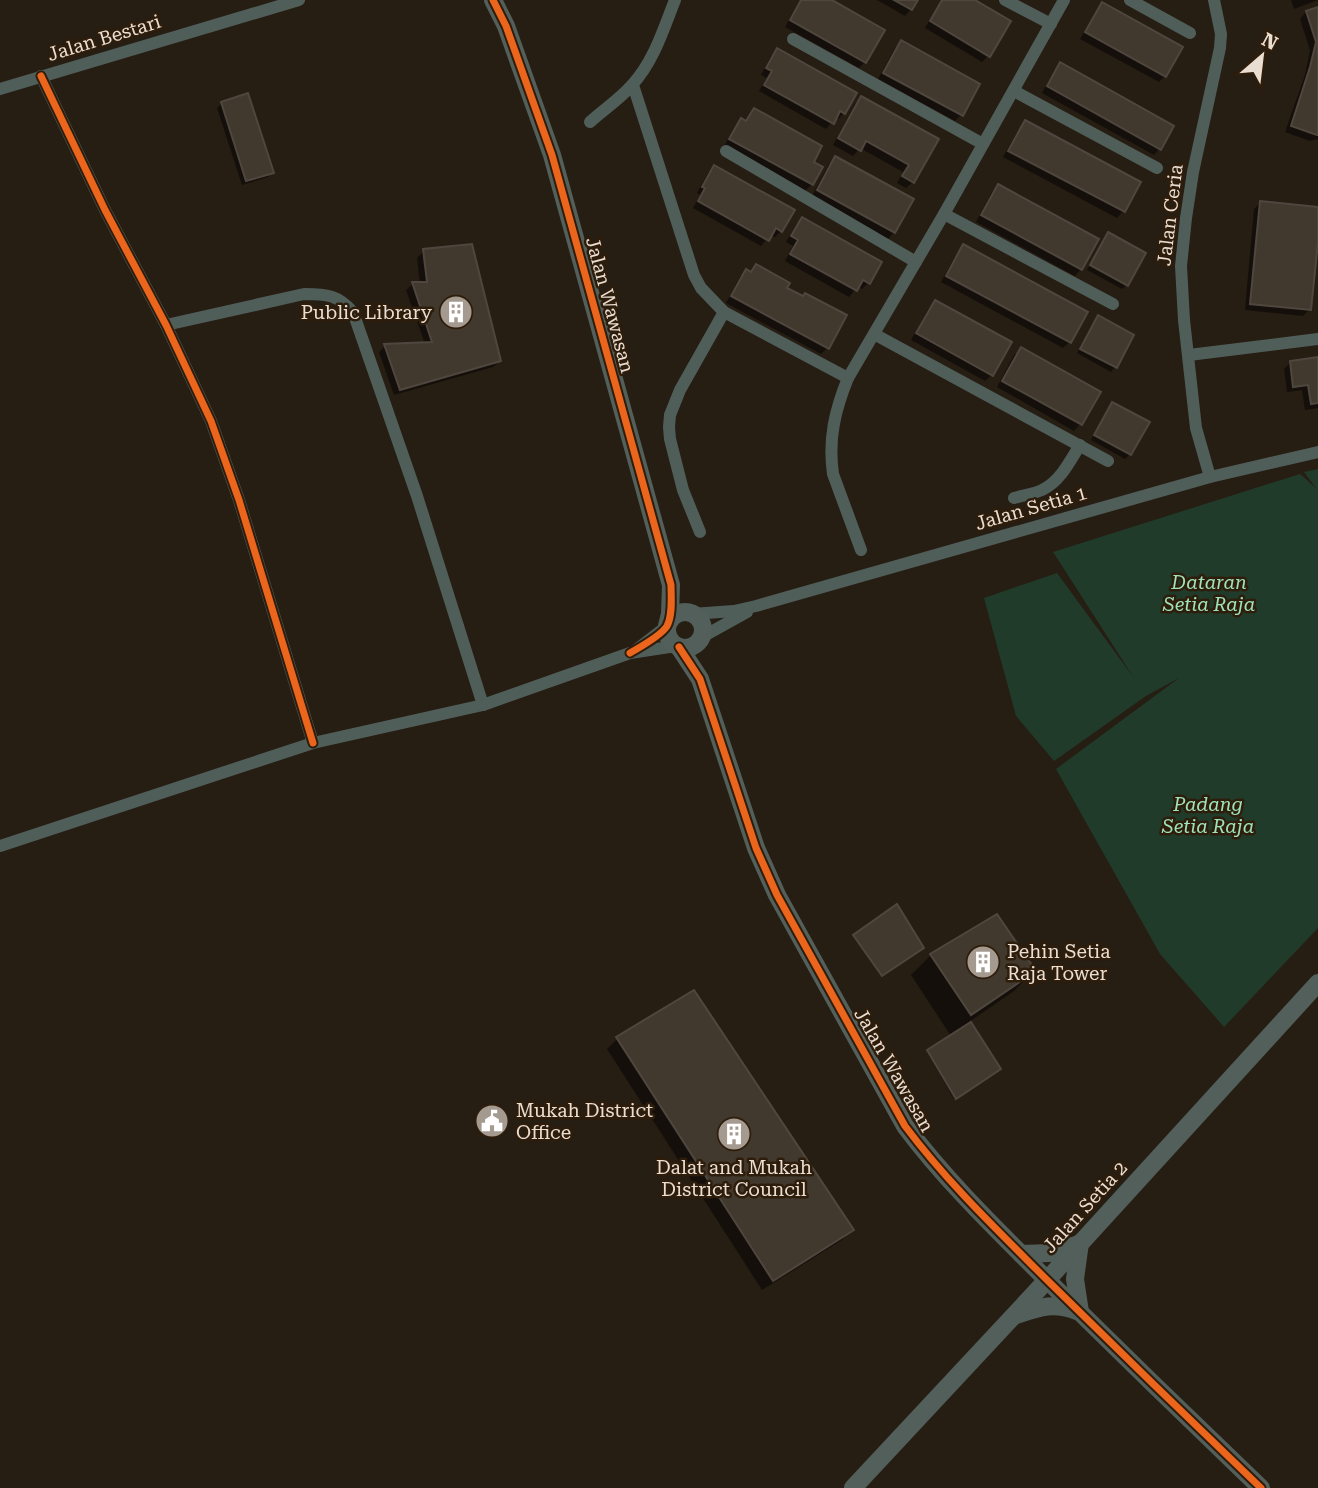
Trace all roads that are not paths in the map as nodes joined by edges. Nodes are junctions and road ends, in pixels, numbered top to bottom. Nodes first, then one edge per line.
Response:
1 (299, 0) edge
2 (493, 0) edge
3 (510, 0) edge
4 (675, 0) edge
5 (1006, 0) edge
6 (1064, 0) edge
7 (1130, 0) edge
8 (1214, 0) edge
9 (1051, 24) junction
10 (506, 26) junction
11 (1190, 33) dead end
12 (793, 39) dead end
13 (41, 76) junction
14 (632, 85) junction
15 (0, 89) edge
16 (1014, 91) junction
17 (590, 122) dead end
18 (983, 144) junction
19 (726, 151) dead end
20 (1157, 168) dead end
21 (944, 214) junction
22 (916, 262) junction
23 (1113, 304) dead end
24 (724, 312) junction
25 (166, 325) junction
26 (874, 334) junction
27 (1318, 339) edge
28 (1189, 355) junction
29 (848, 378) junction
30 (1080, 445) junction
31 (1318, 452) edge
32 (1108, 461) dead end
33 (1210, 477) junction
34 (1014, 498) dead end
35 (700, 532) dead end
36 (862, 550) dead end
37 (671, 585) junction
38 (756, 606) junction
39 (692, 614) junction
40 (667, 626) junction
41 (702, 636) junction
42 (677, 647) junction
43 (630, 653) junction
44 (700, 679) junction
45 (483, 705) junction
46 (313, 743) junction
47 (0, 846) edge
48 (1318, 983) edge
49 (1080, 1243) junction
50 (1021, 1254) junction
51 (1047, 1280) junction
52 (1080, 1313) junction
53 (1013, 1316) junction
54 (853, 1488) edge
55 (1261, 1488) edge

1 - 13 street, Jalan Bestari
2 - 10 street, Jalan Wawasan
3 - 10 street, Jalan Wawasan
4 - 14 street
5 - 9 street
6 - 9 street
7 - 11 street
8 - 28 street, Jalan Ceria
9 - 16 street
10 - 37 street, Jalan Wawasan
12 - 18 street
13 - 15 street, Jalan Bestari
13 - 25 street
14 - 17 street
14 - 24 street
16 - 18 street
16 - 20 street
18 - 21 street
19 - 22 street
21 - 22 street
21 - 23 street
22 - 26 street
24 - 29 street
24 - 35 street
25 - 45 street
25 - 46 street
26 - 29 street
26 - 30 street
27 - 28 street
28 - 33 street, Jalan Ceria
29 - 36 street
30 - 32 street
30 - 34 street
31 - 33 street, Jalan Setia 1
33 - 38 street, Jalan Setia 1
37 - 39 street, Jalan Wawasan
37 - 40 street, Jalan Wawasan
38 - 39 street, Jalan Setia 1
38 - 41 street, Jalan Setia 1
39 - 40 street
39 - 41 street
40 - 42 street
40 - 43 street
41 - 42 street
41 - 44 street, Jalan Wawasan
42 - 43 street
42 - 44 street, Jalan Wawasan
43 - 45 street
44 - 50 street, Jalan Wawasan
45 - 46 street
46 - 47 street
48 - 49 street, Jalan Setia 2
49 - 50 street
49 - 51 street, Jalan Setia 2
49 - 52 street
50 - 51 street, Jalan Wawasan
50 - 53 street
51 - 52 street, Jalan Wawasan
51 - 53 street, Jalan Setia 2
52 - 53 street
52 - 55 street, Jalan Wawasan
53 - 54 street, Jalan Setia 2

